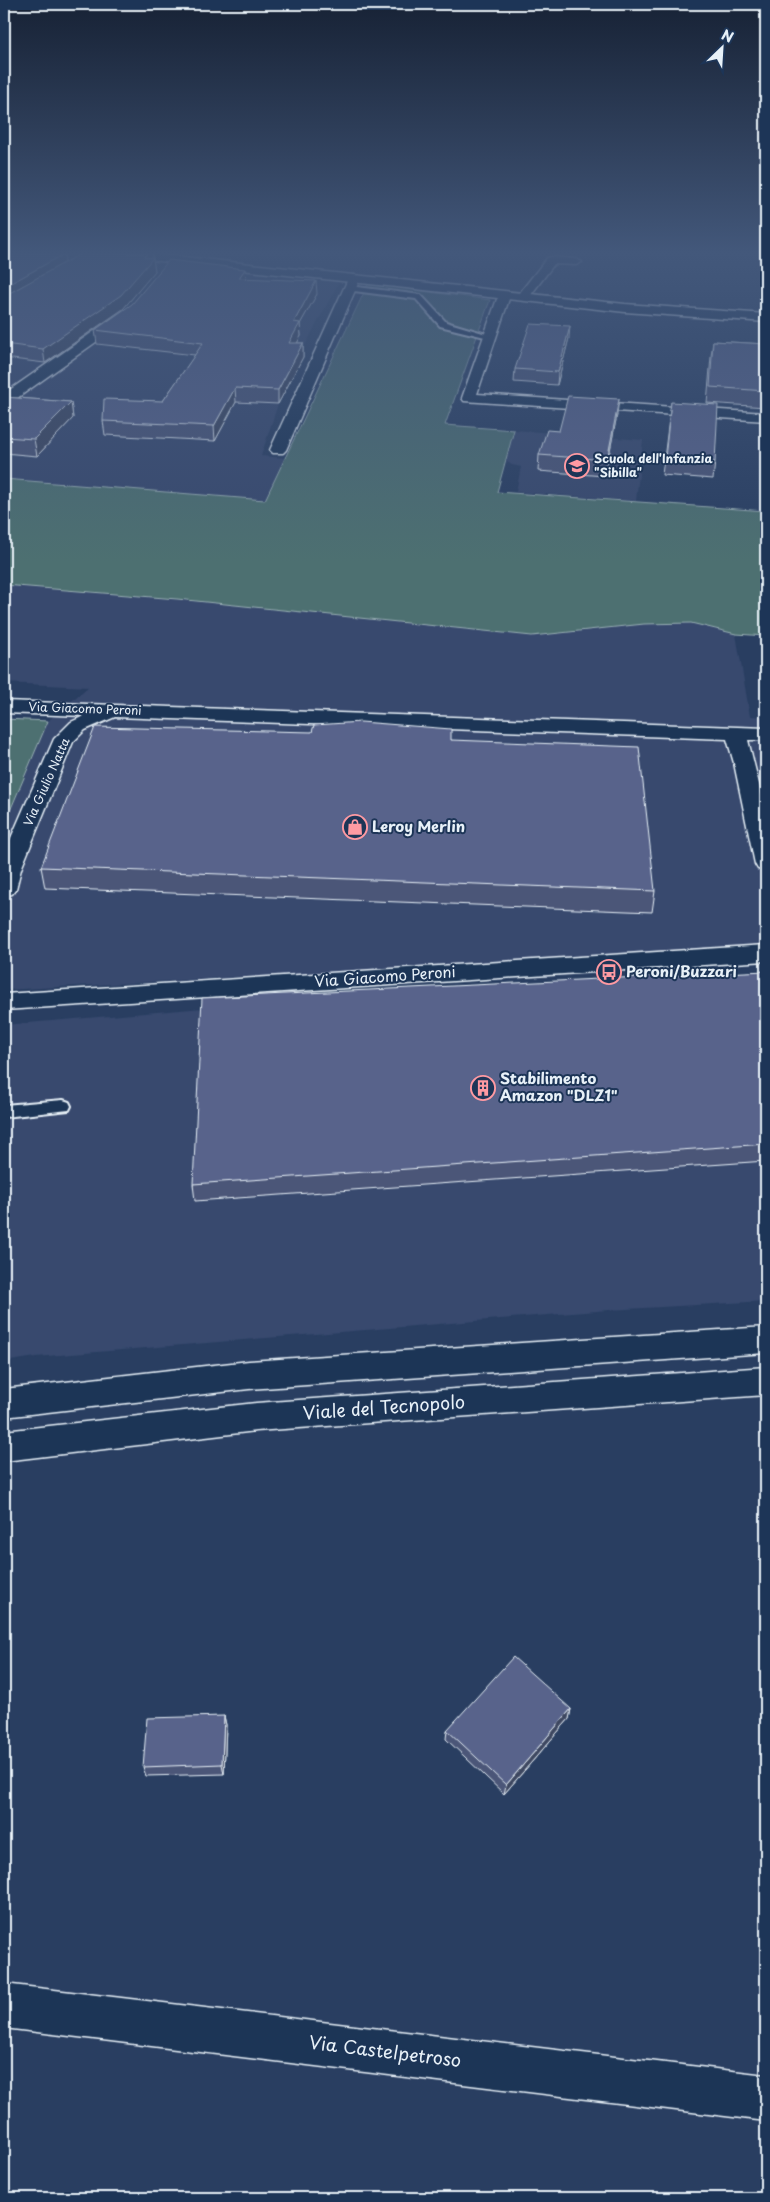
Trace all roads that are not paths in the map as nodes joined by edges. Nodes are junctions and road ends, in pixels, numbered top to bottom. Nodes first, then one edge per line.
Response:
1 (69, 356) edge
2 (320, 356) edge
3 (483, 356) edge
4 (8, 398) edge
5 (766, 417) edge
6 (278, 450) dead end
7 (4, 706) edge
8 (124, 710) junction
9 (736, 733) junction
10 (766, 734) edge
11 (766, 864) edge
12 (4, 889) edge
13 (766, 932) edge
14 (766, 953) edge
15 (707, 956) junction
16 (10, 997) edge
17 (63, 1106) dead end
18 (4, 1111) edge
19 (766, 1340) edge
20 (766, 1381) edge
21 (4, 1402) edge
22 (4, 1446) edge
23 (4, 2006) edge
24 (766, 2098) edge

1 - 4 street
2 - 6 street
3 - 5 street
7 - 8 street, Via Giacomo Peroni
8 - 9 street, Via Giacomo Peroni
8 - 12 street, Via Giulio Natta
9 - 10 street, Via Giacomo Peroni
9 - 11 street
13 - 15 street
14 - 15 street, Via Giacomo Peroni
15 - 16 street, Via Giacomo Peroni
17 - 18 lane
19 - 21 street
20 - 22 street, Viale del Tecnopolo
23 - 24 street, Via Castelpetroso

